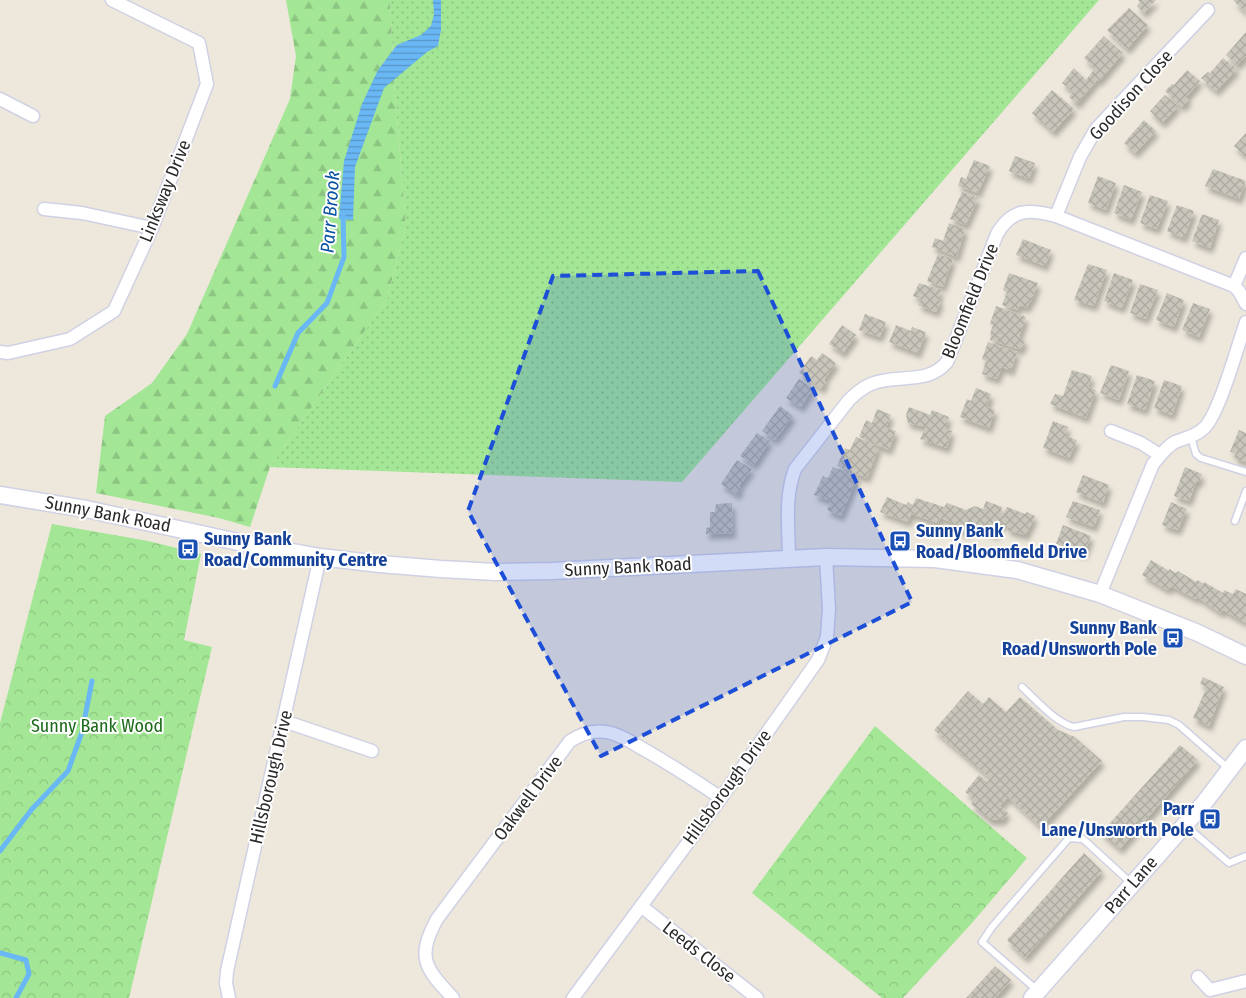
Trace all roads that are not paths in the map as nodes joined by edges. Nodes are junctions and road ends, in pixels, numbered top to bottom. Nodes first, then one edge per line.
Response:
1 (112, 0) edge
2 (1208, 10) dead end
3 (0, 99) edge
4 (33, 116) dead end
5 (44, 209) dead end
6 (1056, 216) junction
7 (152, 228) junction
8 (1246, 258) edge
9 (1234, 286) junction
10 (1246, 304) edge
11 (1246, 322) edge
12 (0, 352) edge
13 (1111, 431) dead end
14 (1191, 437) junction
15 (1160, 455) junction
16 (1246, 472) edge
17 (1246, 491) edge
18 (0, 495) edge
19 (1235, 521) dead end
20 (320, 557) junction
21 (826, 557) junction
22 (789, 560) junction
23 (1100, 594) junction
24 (1246, 656) edge
25 (1022, 687) dead end
26 (284, 721) junction
27 (1246, 748) edge
28 (372, 751) dead end
29 (1230, 769) junction
30 (721, 798) junction
31 (1184, 824) junction
32 (1246, 856) edge
33 (1132, 884) junction
34 (641, 906) junction
35 (1198, 977) dead end
36 (1246, 981) edge
37 (1035, 995) edge
38 (229, 998) edge
39 (453, 998) edge
40 (573, 998) edge
41 (757, 998) edge

1 - 7 street, Linksway Drive
2 - 6 street, Goodison Close
3 - 4 street
5 - 7 street
6 - 9 street, Bloomfield Drive
6 - 22 street, Bloomfield Drive
7 - 12 street, Linksway Drive
8 - 9 street
9 - 10 street
11 - 14 street
13 - 15 street
14 - 15 street
14 - 16 lane
15 - 23 street
17 - 19 lane
18 - 20 street, Sunny Bank Road
20 - 22 street, Sunny Bank Road
20 - 26 street, Hillsborough Drive
21 - 22 street, Sunny Bank Road
21 - 23 street, Sunny Bank Road
21 - 30 street, Hillsborough Drive
23 - 24 street, Sunny Bank Road
25 - 29 lane
26 - 28 street
26 - 38 street, Hillsborough Drive
27 - 29 street, Parr Lane
29 - 31 street, Parr Lane
30 - 34 street, Hillsborough Drive
30 - 39 street, Oakwell Drive
31 - 32 lane
31 - 33 street, Parr Lane
33 - 37 street, Parr Lane
33 - 37 lane
34 - 40 street, Hillsborough Drive
34 - 41 street, Leeds Close
35 - 36 street

